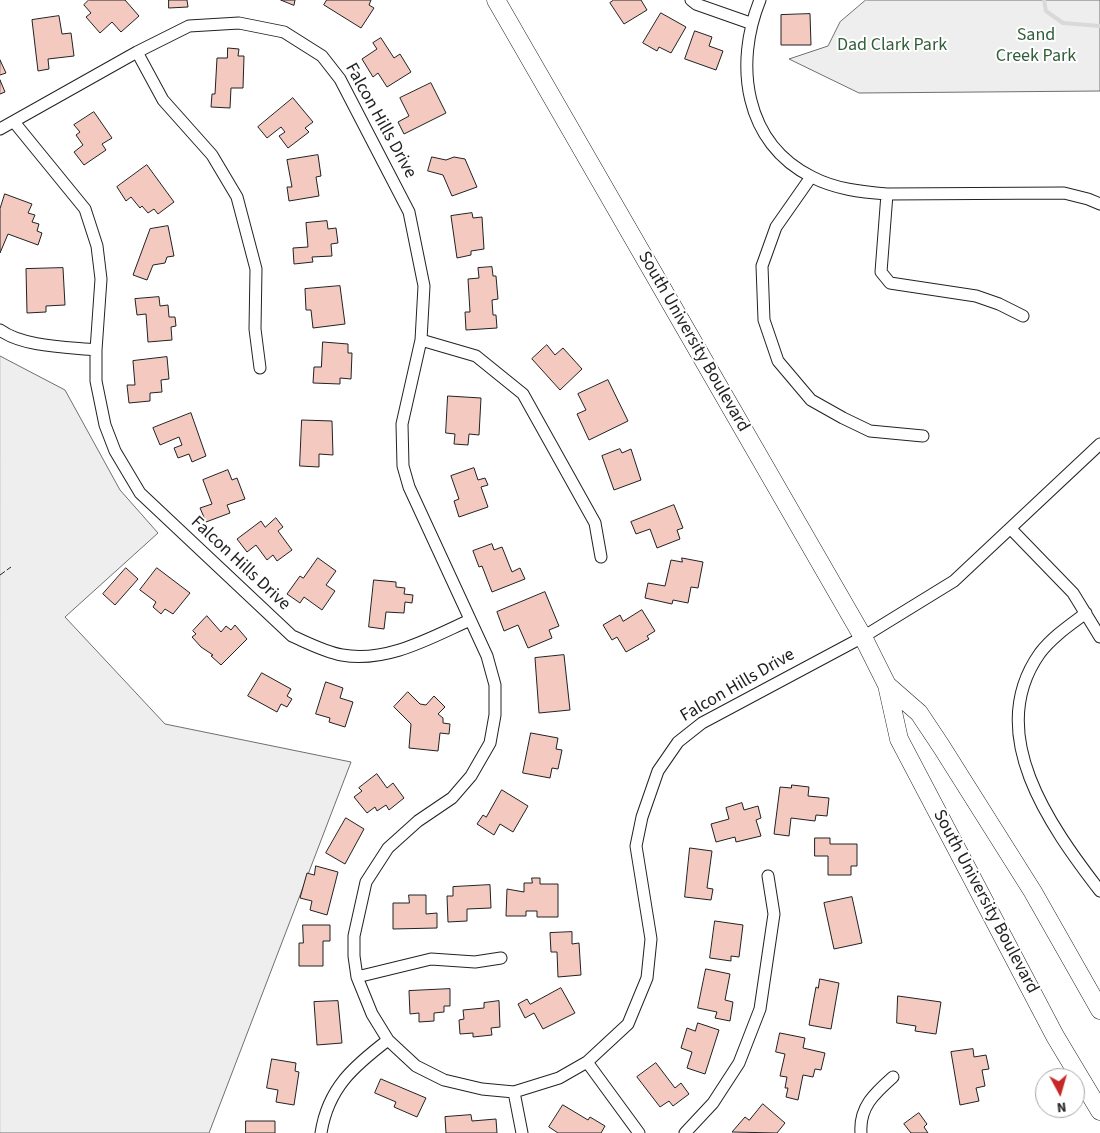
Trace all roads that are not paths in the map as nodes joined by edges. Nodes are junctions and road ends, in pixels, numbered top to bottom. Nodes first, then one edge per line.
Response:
1 (496, 0) edge
2 (691, 0) edge
3 (760, 0) edge
4 (750, 23) junction
5 (137, 52) junction
6 (14, 122) junction
7 (0, 129) edge
8 (811, 177) junction
9 (886, 194) junction
10 (1100, 204) edge
11 (1023, 316) dead end
12 (0, 330) edge
13 (421, 340) junction
14 (96, 350) junction
15 (260, 368) dead end
16 (923, 436) dead end
17 (1098, 450) edge
18 (1011, 529) junction
19 (601, 558) dead end
20 (1086, 613) junction
21 (470, 620) junction
22 (863, 637) junction
23 (1100, 637) edge
24 (888, 685) junction
25 (768, 876) dead end
26 (1100, 890) edge
27 (500, 958) dead end
28 (357, 977) junction
29 (1100, 1010) edge
30 (388, 1040) junction
31 (587, 1062) junction
32 (893, 1077) dead end
33 (514, 1092) junction
34 (1100, 1111) edge
35 (321, 1133) edge
36 (522, 1133) edge
37 (638, 1133) edge
38 (685, 1133) edge
39 (861, 1133) edge

1 - 22 main road, South University Boulevard
2 - 4 street
3 - 4 street
4 - 8 street
5 - 6 street, Falcon Hills Drive
5 - 13 street, Falcon Hills Drive
5 - 15 street
6 - 7 street, Falcon Hills Drive
6 - 14 street, Falcon Hills Drive
8 - 9 street
8 - 16 street
9 - 10 street
9 - 11 street
12 - 14 street
13 - 19 street
13 - 21 street, Falcon Hills Drive
14 - 21 street, Falcon Hills Drive
17 - 18 street, Falcon Hills Drive
18 - 20 street
18 - 22 street, Falcon Hills Drive
20 - 23 street
20 - 26 street
21 - 28 street, Falcon Hills Drive
22 - 24 main road, South University Boulevard
22 - 31 street, Falcon Hills Drive
24 - 29 main road, South University Boulevard
24 - 34 main road, South University Boulevard
25 - 38 street
27 - 28 street
28 - 30 street, Falcon Hills Drive
30 - 33 street, Falcon Hills Drive
30 - 35 street
31 - 33 street, Falcon Hills Drive
31 - 37 street
32 - 39 street
33 - 36 street

